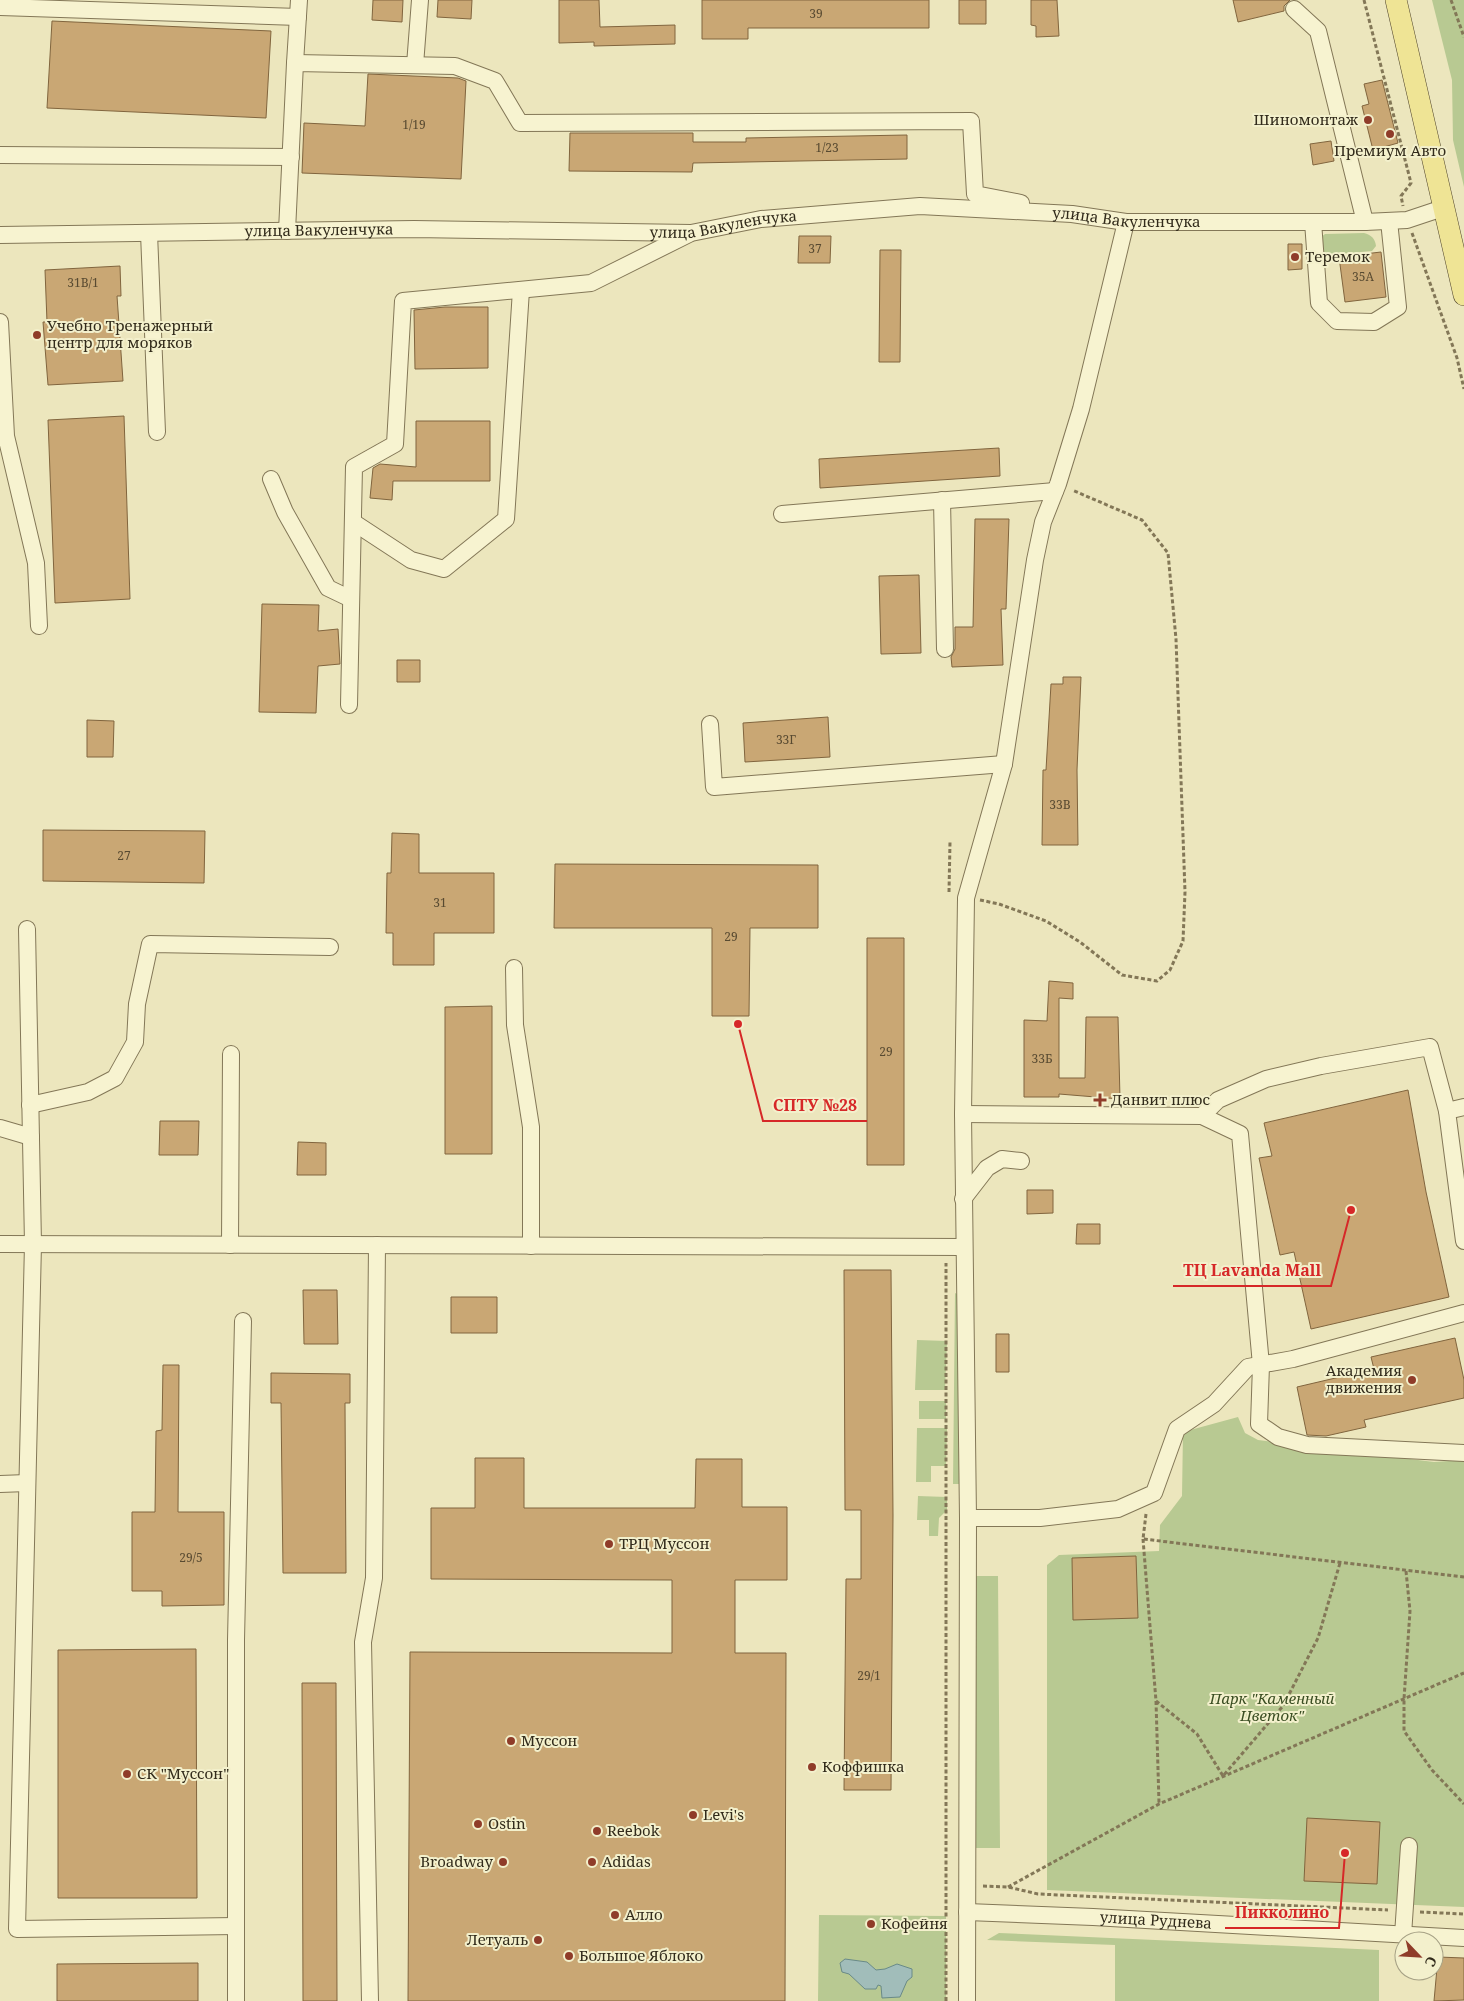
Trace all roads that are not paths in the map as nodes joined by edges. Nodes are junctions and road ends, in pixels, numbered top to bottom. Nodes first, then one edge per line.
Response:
1 (1, 0) edge
2 (299, 0) edge
3 (420, 0) edge
4 (1396, 0) edge
5 (28, 4) edge
6 (0, 9) edge
7 (1294, 9) dead end
8 (298, 17) junction
9 (295, 63) junction
10 (415, 65) junction
11 (0, 155) edge
12 (291, 157) junction
13 (1443, 208) junction
14 (1072, 214) junction
15 (1389, 221) junction
16 (1126, 222) junction
17 (1312, 222) junction
18 (1364, 222) junction
19 (287, 230) junction
20 (149, 233) junction
21 (691, 233) junction
22 (0, 235) edge
23 (521, 290) junction
24 (1464, 295) edge
25 (0, 322) edge
26 (157, 432) dead end
27 (271, 480) dead end
28 (1056, 487) junction
29 (942, 500) junction
30 (782, 514) dead end
31 (353, 522) junction
32 (351, 599) junction
33 (39, 626) dead end
34 (945, 649) dead end
35 (350, 705) dead end
36 (710, 724) dead end
37 (1004, 764) junction
38 (27, 929) dead end
39 (330, 947) dead end
40 (514, 968) dead end
41 (232, 1054) dead end
42 (30, 1105) junction
43 (1464, 1107) edge
44 (1446, 1111) junction
45 (963, 1114) junction
46 (1202, 1116) junction
47 (0, 1128) edge
48 (31, 1137) junction
49 (1021, 1161) dead end
50 (963, 1199) junction
51 (1464, 1241) edge
52 (0, 1244) edge
53 (33, 1244) junction
54 (230, 1245) junction
55 (377, 1246) junction
56 (531, 1246) junction
57 (964, 1247) junction
58 (1464, 1313) edge
59 (244, 1321) dead end
60 (1262, 1365) junction
61 (1464, 1453) edge
62 (28, 1483) junction
63 (0, 1484) edge
64 (968, 1518) junction
65 (1409, 1846) dead end
66 (967, 1912) junction
67 (236, 1926) junction
68 (1403, 1931) edge
69 (1394, 1934) edge
70 (1444, 1937) edge
71 (1464, 1938) edge
72 (236, 2001) edge
73 (370, 2001) edge
74 (967, 2001) edge

1 - 6 street
2 - 8 street
3 - 10 street
4 - 13 main road
5 - 6 street
5 - 8 street
7 - 18 street
8 - 9 street
9 - 10 street
9 - 12 street
10 - 14 street
11 - 12 street
12 - 19 street
13 - 15 street, улица Вакуленчука
13 - 24 main road
14 - 16 street, улица Вакуленчука
14 - 21 street, улица Вакуленчука
15 - 17 street
15 - 18 street, улица Вакуленчука
16 - 17 street, улица Вакуленчука
16 - 28 street
17 - 18 street, улица Вакуленчука
19 - 20 street, улица Вакуленчука
19 - 21 street, улица Вакуленчука
20 - 22 street, улица Вакуленчука
20 - 26 street
21 - 23 street
23 - 31 street
23 - 31 street
25 - 33 street
27 - 32 street
28 - 29 street
28 - 37 street
29 - 30 street
29 - 34 street
31 - 32 street
32 - 35 street
36 - 37 street
37 - 45 street
38 - 42 street
39 - 42 street
40 - 56 street
41 - 54 street
42 - 48 street
43 - 44 street
44 - 46 street
44 - 51 street
45 - 46 street
45 - 50 street
46 - 60 street
47 - 48 street
48 - 53 street
49 - 50 street
50 - 57 street
52 - 53 street
53 - 54 street
53 - 62 street
54 - 55 street
55 - 56 street
55 - 73 street
56 - 57 street
57 - 64 street
58 - 60 street
59 - 67 street
60 - 61 street
60 - 64 street
62 - 63 street
62 - 67 street
64 - 66 street
65 - 68 street
66 - 69 street, улица Руднева
66 - 74 street
67 - 72 street
70 - 71 street, улица Руднева

